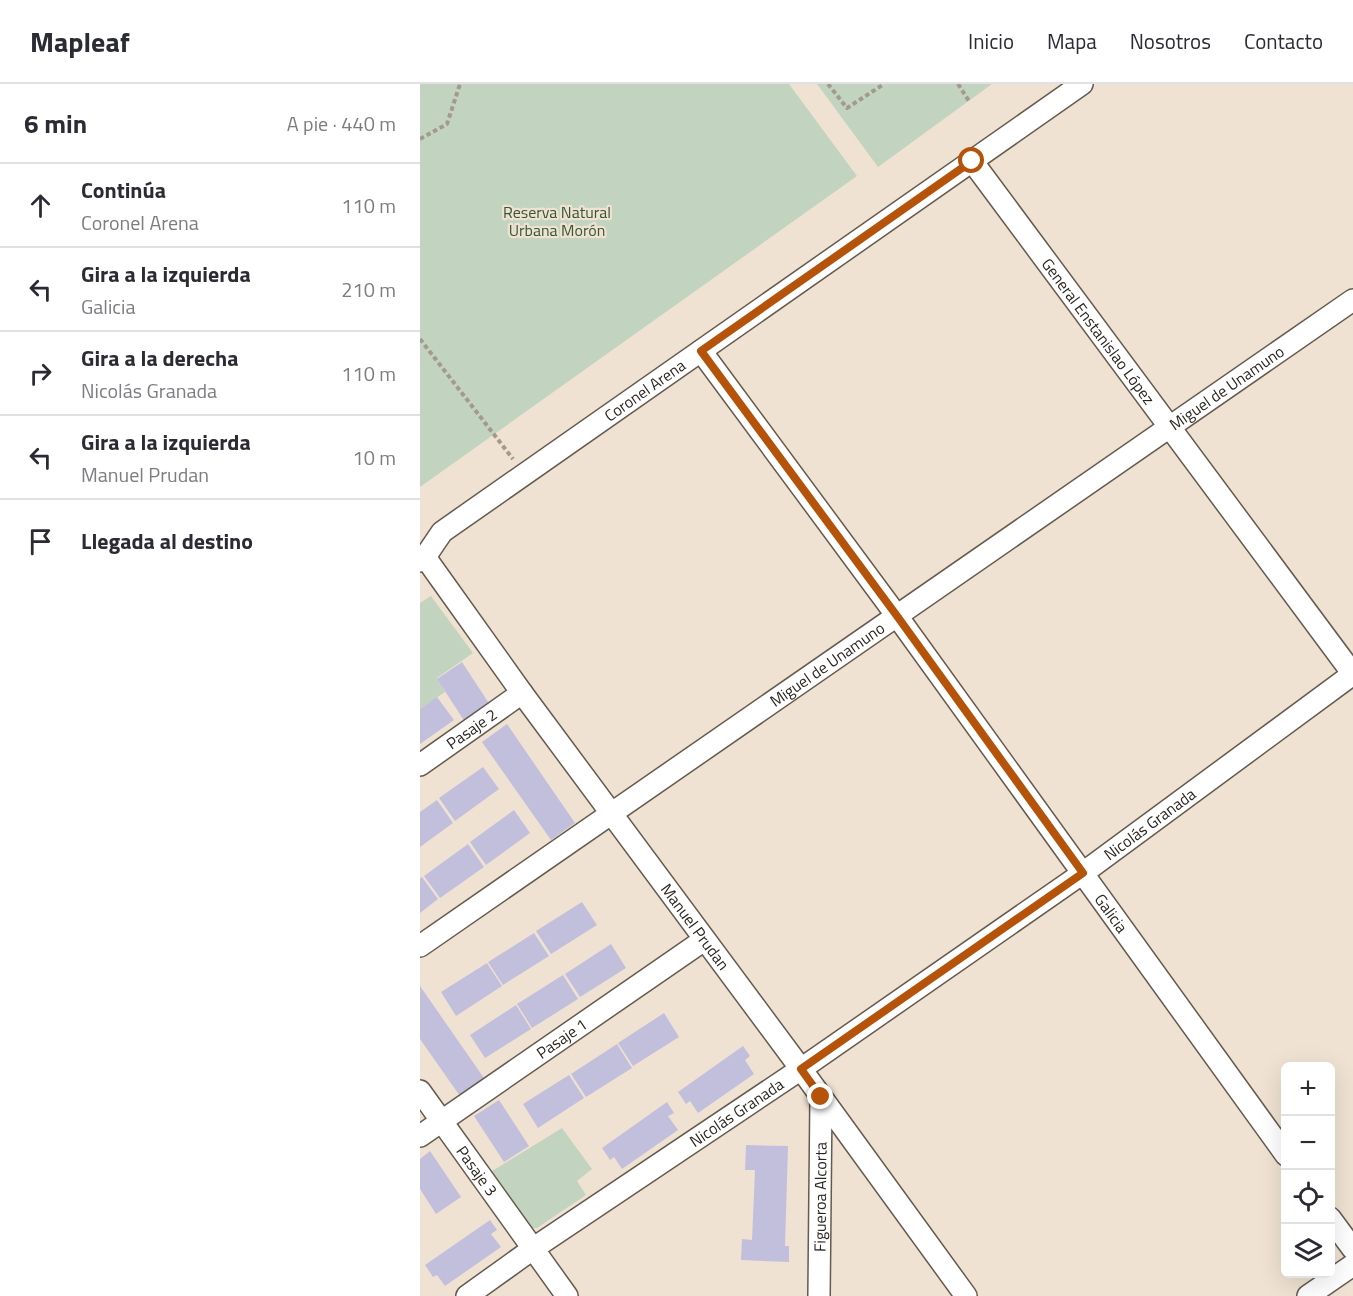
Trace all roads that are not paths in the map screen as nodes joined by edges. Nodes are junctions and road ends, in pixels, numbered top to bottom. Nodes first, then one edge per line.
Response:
1 (1082, 84) edge
2 (972, 161) junction
3 (1353, 300) edge
4 (701, 351) junction
5 (1170, 426) junction
6 (423, 559) edge
7 (897, 616) junction
8 (1353, 674) edge
9 (522, 693) junction
10 (420, 765) edge
11 (612, 813) junction
12 (1083, 873) junction
13 (704, 940) junction
14 (420, 946) edge
15 (801, 1069) junction
16 (420, 1091) edge
17 (821, 1097) junction
18 (442, 1121) junction
19 (420, 1136) edge
20 (1281, 1148) edge
21 (1334, 1224) edge
22 (534, 1248) junction
23 (1353, 1249) edge
24 (1353, 1265) edge
25 (466, 1296) edge
26 (567, 1296) edge
27 (819, 1296) edge
28 (966, 1296) edge
29 (1308, 1296) edge

1 - 2 street, Coronel Arena
2 - 4 street, Coronel Arena
2 - 5 street, General Enstanislao López
3 - 5 street, Miguel de Unamuno
4 - 6 street, Coronel Arena
4 - 7 street, Galicia
5 - 7 street, Miguel de Unamuno
5 - 8 street, General Enstanislao López
6 - 9 street, Manuel Prudan
7 - 11 street, Miguel de Unamuno
7 - 12 street, Galicia
8 - 12 street, Nicolás Granada
9 - 10 street, Pasaje 2
9 - 11 street, Manuel Prudan
11 - 13 street, Manuel Prudan
11 - 14 street, Miguel de Unamuno
12 - 15 street, Nicolás Granada
12 - 20 street, Galicia
13 - 15 street, Manuel Prudan
13 - 18 street, Pasaje 1
15 - 17 street, Manuel Prudan
15 - 22 street, Nicolás Granada
16 - 18 street, Pasaje 3
17 - 27 street, Figueroa Alcorta
17 - 28 street, Manuel Prudan
18 - 19 street, Pasaje 1
18 - 22 street, Pasaje 3
21 - 23 street
22 - 25 street, Nicolás Granada
22 - 26 street, Pasaje 3
24 - 29 street

